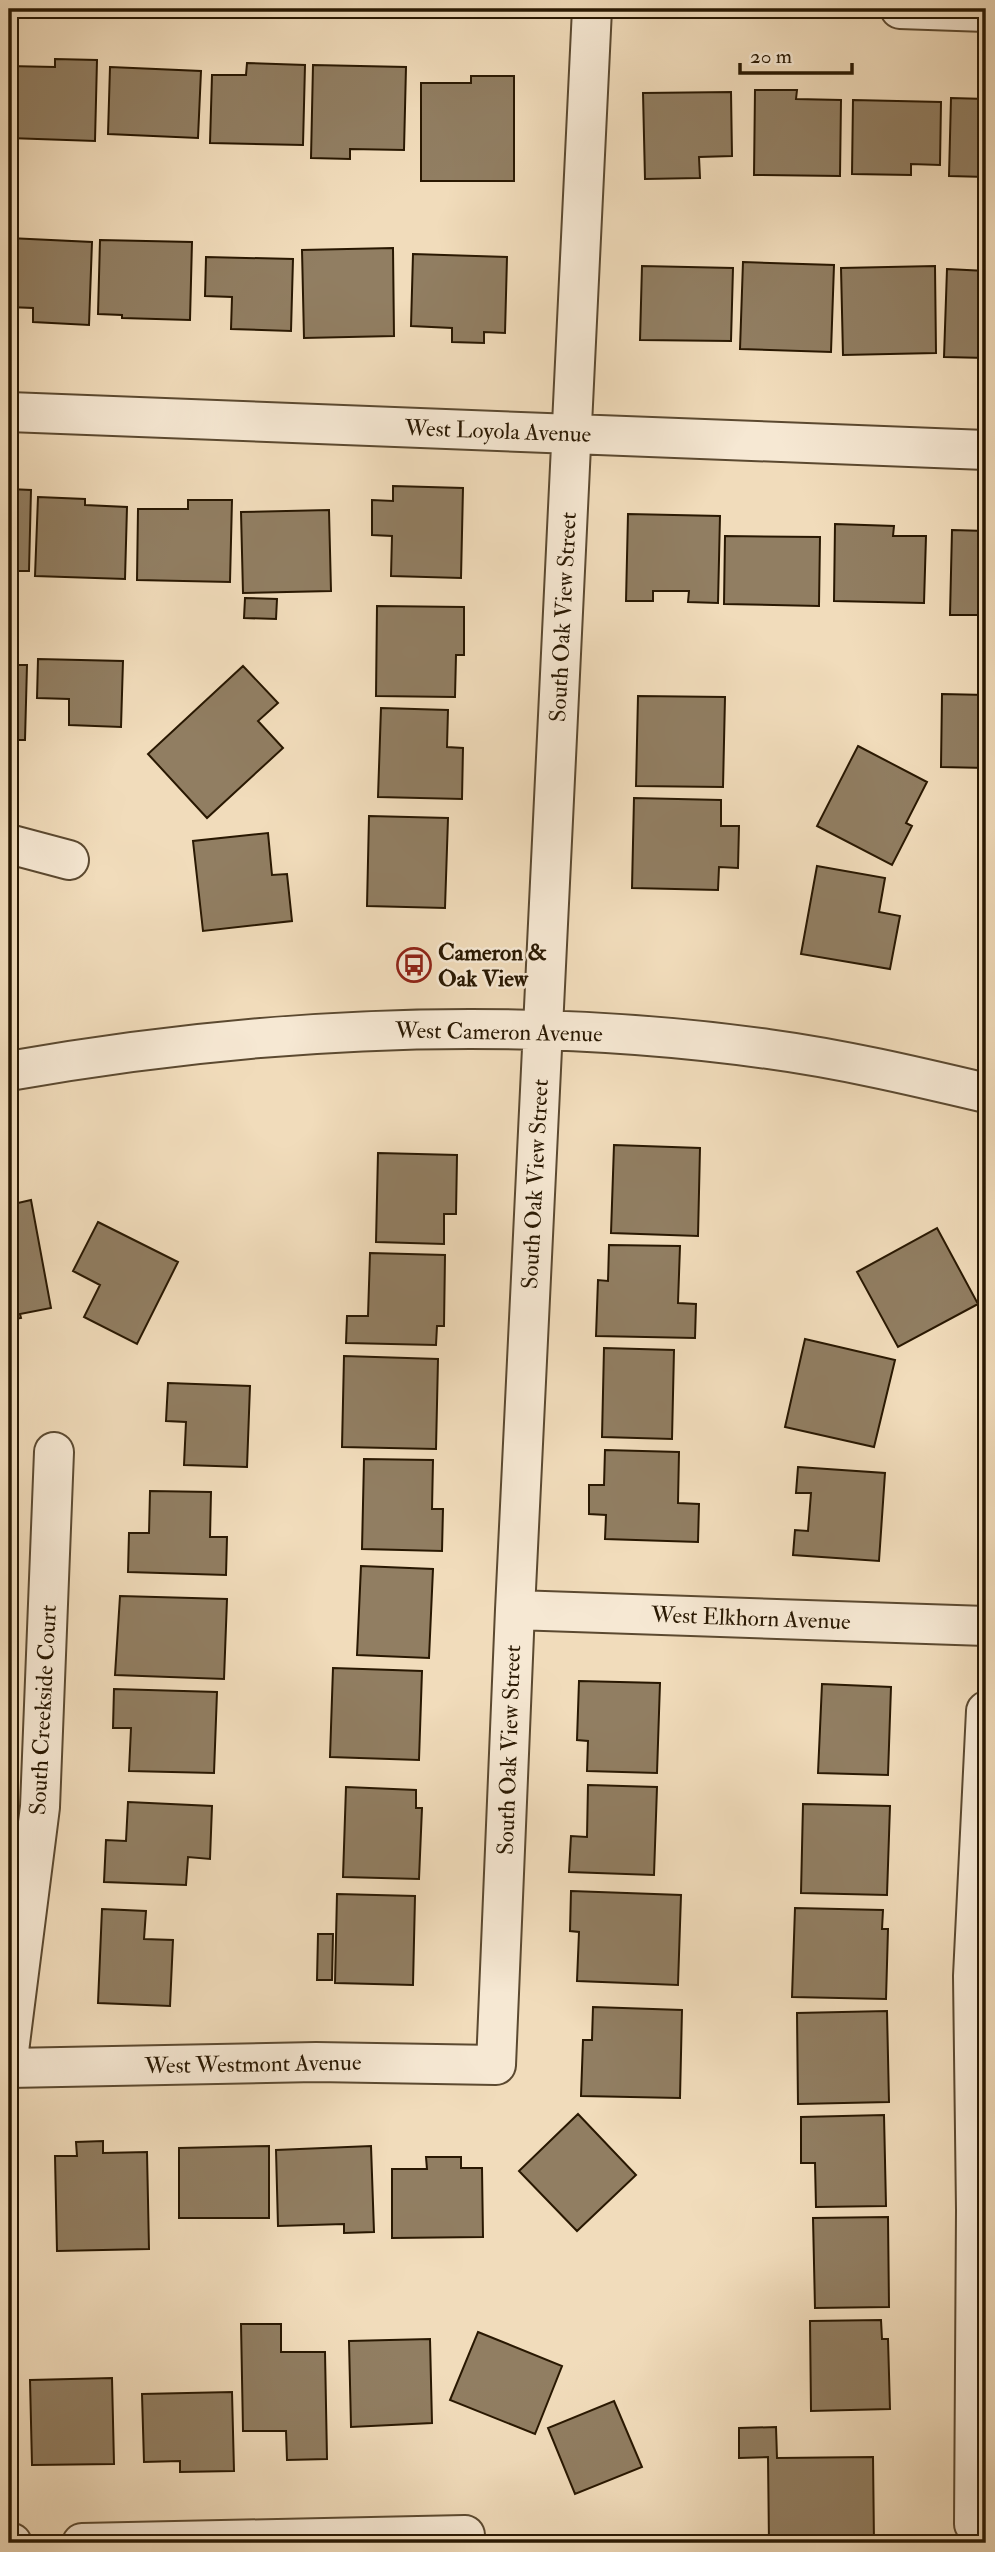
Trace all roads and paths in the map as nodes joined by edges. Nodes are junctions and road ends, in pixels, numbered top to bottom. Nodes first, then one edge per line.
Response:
1 (592, 9) edge
2 (900, 9) edge
3 (986, 12) edge
4 (9, 412) edge
5 (572, 434) junction
6 (986, 450) edge
7 (9, 844) edge
8 (69, 860) dead end
9 (543, 1029) junction
10 (9, 1071) edge
11 (986, 1093) edge
12 (54, 1452) dead end
13 (515, 1610) junction
14 (986, 1626) edge
15 (986, 1711) edge
16 (9, 2051) edge
17 (496, 2065) joint
18 (9, 2068) edge
19 (980, 2524) edge
20 (465, 2535) dead end
21 (82, 2543) edge

1 - 5 street, South Oak View Street
2 - 3 street
4 - 5 street, West Loyola Avenue
5 - 6 street, West Loyola Avenue
5 - 9 street, South Oak View Street
7 - 8 street
9 - 10 street, West Cameron Avenue
9 - 11 street, West Cameron Avenue
9 - 13 street, South Oak View Street
12 - 16 street, South Creekside Court
13 - 14 street, West Elkhorn Avenue
13 - 17 street, South Oak View Street
15 - 19 street
17 - 18 street, West Westmont Avenue
20 - 21 street

